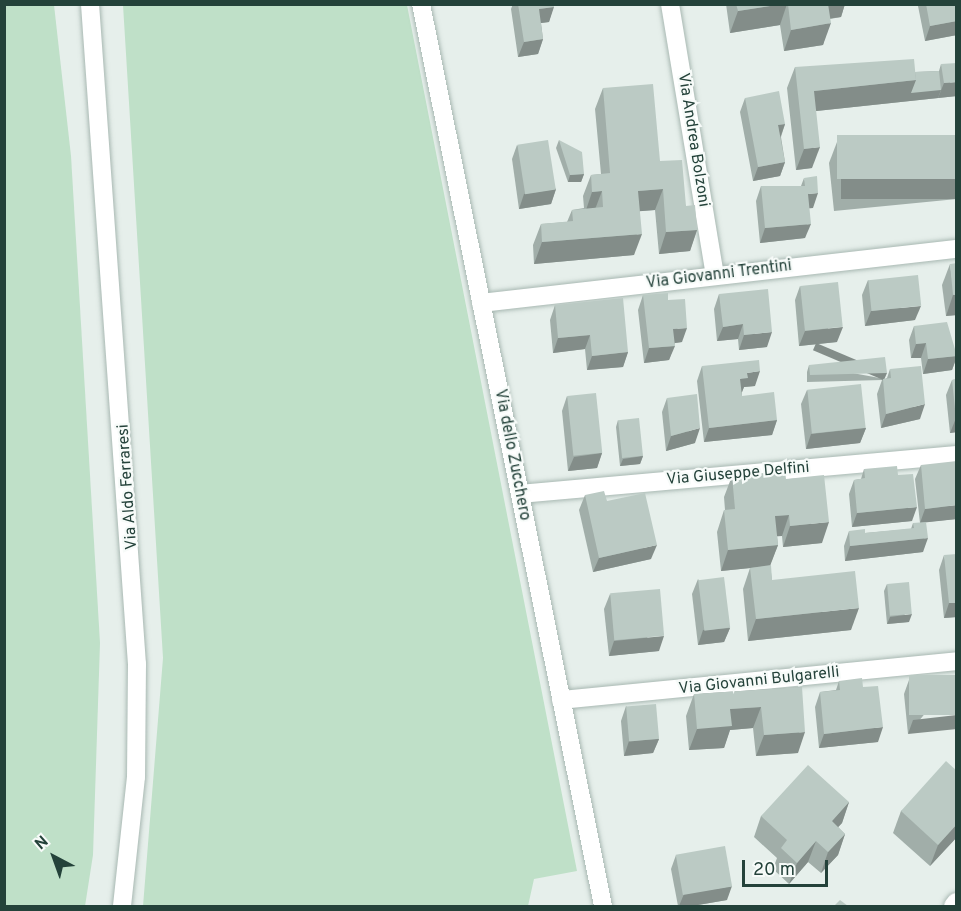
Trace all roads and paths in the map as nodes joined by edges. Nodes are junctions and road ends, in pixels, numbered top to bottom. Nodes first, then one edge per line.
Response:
1 (83, 4) edge
2 (90, 4) edge
3 (421, 4) edge
4 (670, 4) edge
5 (92, 69) junction
6 (957, 249) edge
7 (715, 274) junction
8 (481, 303) junction
9 (957, 455) edge
10 (520, 494) junction
11 (957, 661) edge
12 (561, 700) junction
13 (957, 902) edge
14 (122, 906) edge
15 (603, 906) edge
16 (953, 906) edge

1 - 5 street, Via Aldo Ferraresi
2 - 5 street, Via Aldo Ferraresi
3 - 8 street, Via dello Zucchero
4 - 7 street, Via Andrea Bolzoni
5 - 14 street, Via Aldo Ferraresi
6 - 7 street, Via Giovanni Trentini
7 - 8 street, Via Giovanni Trentini
8 - 10 street, Via dello Zucchero
9 - 10 street, Via Giuseppe Delfini
10 - 12 street, Via dello Zucchero
11 - 12 street, Via Giovanni Bulgarelli
12 - 15 street, Via dello Zucchero
13 - 16 street

